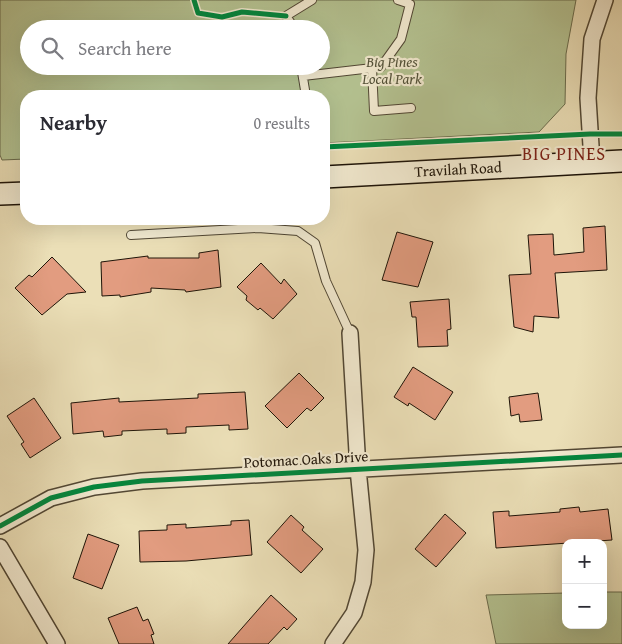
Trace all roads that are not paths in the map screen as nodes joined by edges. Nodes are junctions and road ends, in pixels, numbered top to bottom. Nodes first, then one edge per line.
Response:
1 (312, 0) edge
2 (398, 0) edge
3 (604, 0) edge
4 (288, 20) edge
5 (372, 68) junction
6 (330, 73) edge
7 (312, 75) edge
8 (303, 76) joint
9 (305, 90) edge
10 (411, 108) dead end
11 (622, 161) edge
12 (592, 162) junction
13 (330, 177) edge
14 (20, 193) edge
15 (0, 194) edge
16 (131, 234) dead end
17 (350, 333) joint
18 (622, 455) edge
19 (358, 469) junction
20 (0, 526) edge
21 (0, 547) edge
22 (57, 644) edge
23 (333, 644) edge

1 - 4 lane
2 - 5 lane
3 - 12 street
5 - 6 lane
5 - 10 lane
7 - 8 lane
8 - 9 lane
11 - 12 main road, Travilah Road
12 - 13 main road, Travilah Road
14 - 15 main road
16 - 17 lane
17 - 19 street
18 - 19 street, Potomac Oaks Drive
19 - 20 street, Potomac Oaks Drive
19 - 23 street
21 - 22 street

